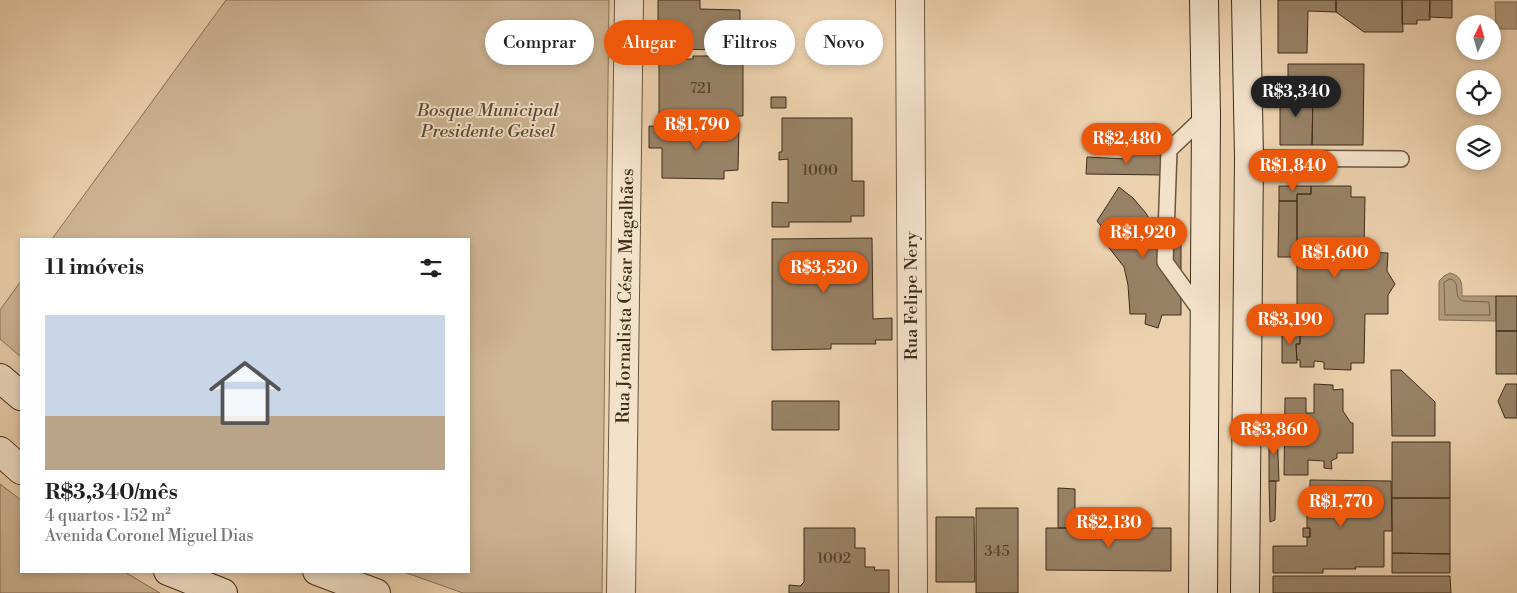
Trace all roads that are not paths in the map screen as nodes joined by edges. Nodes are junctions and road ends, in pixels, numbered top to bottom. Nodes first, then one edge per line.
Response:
1 (628, 0) edge
2 (910, 0) edge
3 (1204, 0) edge
4 (1246, 0) edge
5 (1206, 115) junction
6 (1249, 158) junction
7 (1400, 159) dead end
8 (1206, 267) junction
9 (1247, 268) junction
10 (1206, 318) junction
11 (0, 378) edge
12 (20, 395) edge
13 (0, 452) edge
14 (20, 469) edge
15 (173, 573) edge
16 (322, 573) edge
17 (223, 593) edge
18 (376, 593) edge
19 (621, 593) edge
20 (913, 593) edge
21 (1203, 593) edge
22 (1245, 593) edge

1 - 19 main road, Rua Jornalista César Magalhães
2 - 20 main road, Rua Felipe Nery
3 - 5 main road
4 - 6 main road
5 - 8 main road
5 - 10 lane
6 - 7 lane
6 - 9 main road
8 - 9 main road
8 - 10 main road
9 - 22 main road
10 - 21 main road
11 - 12 main road
13 - 14 main road
15 - 17 main road
16 - 18 main road

